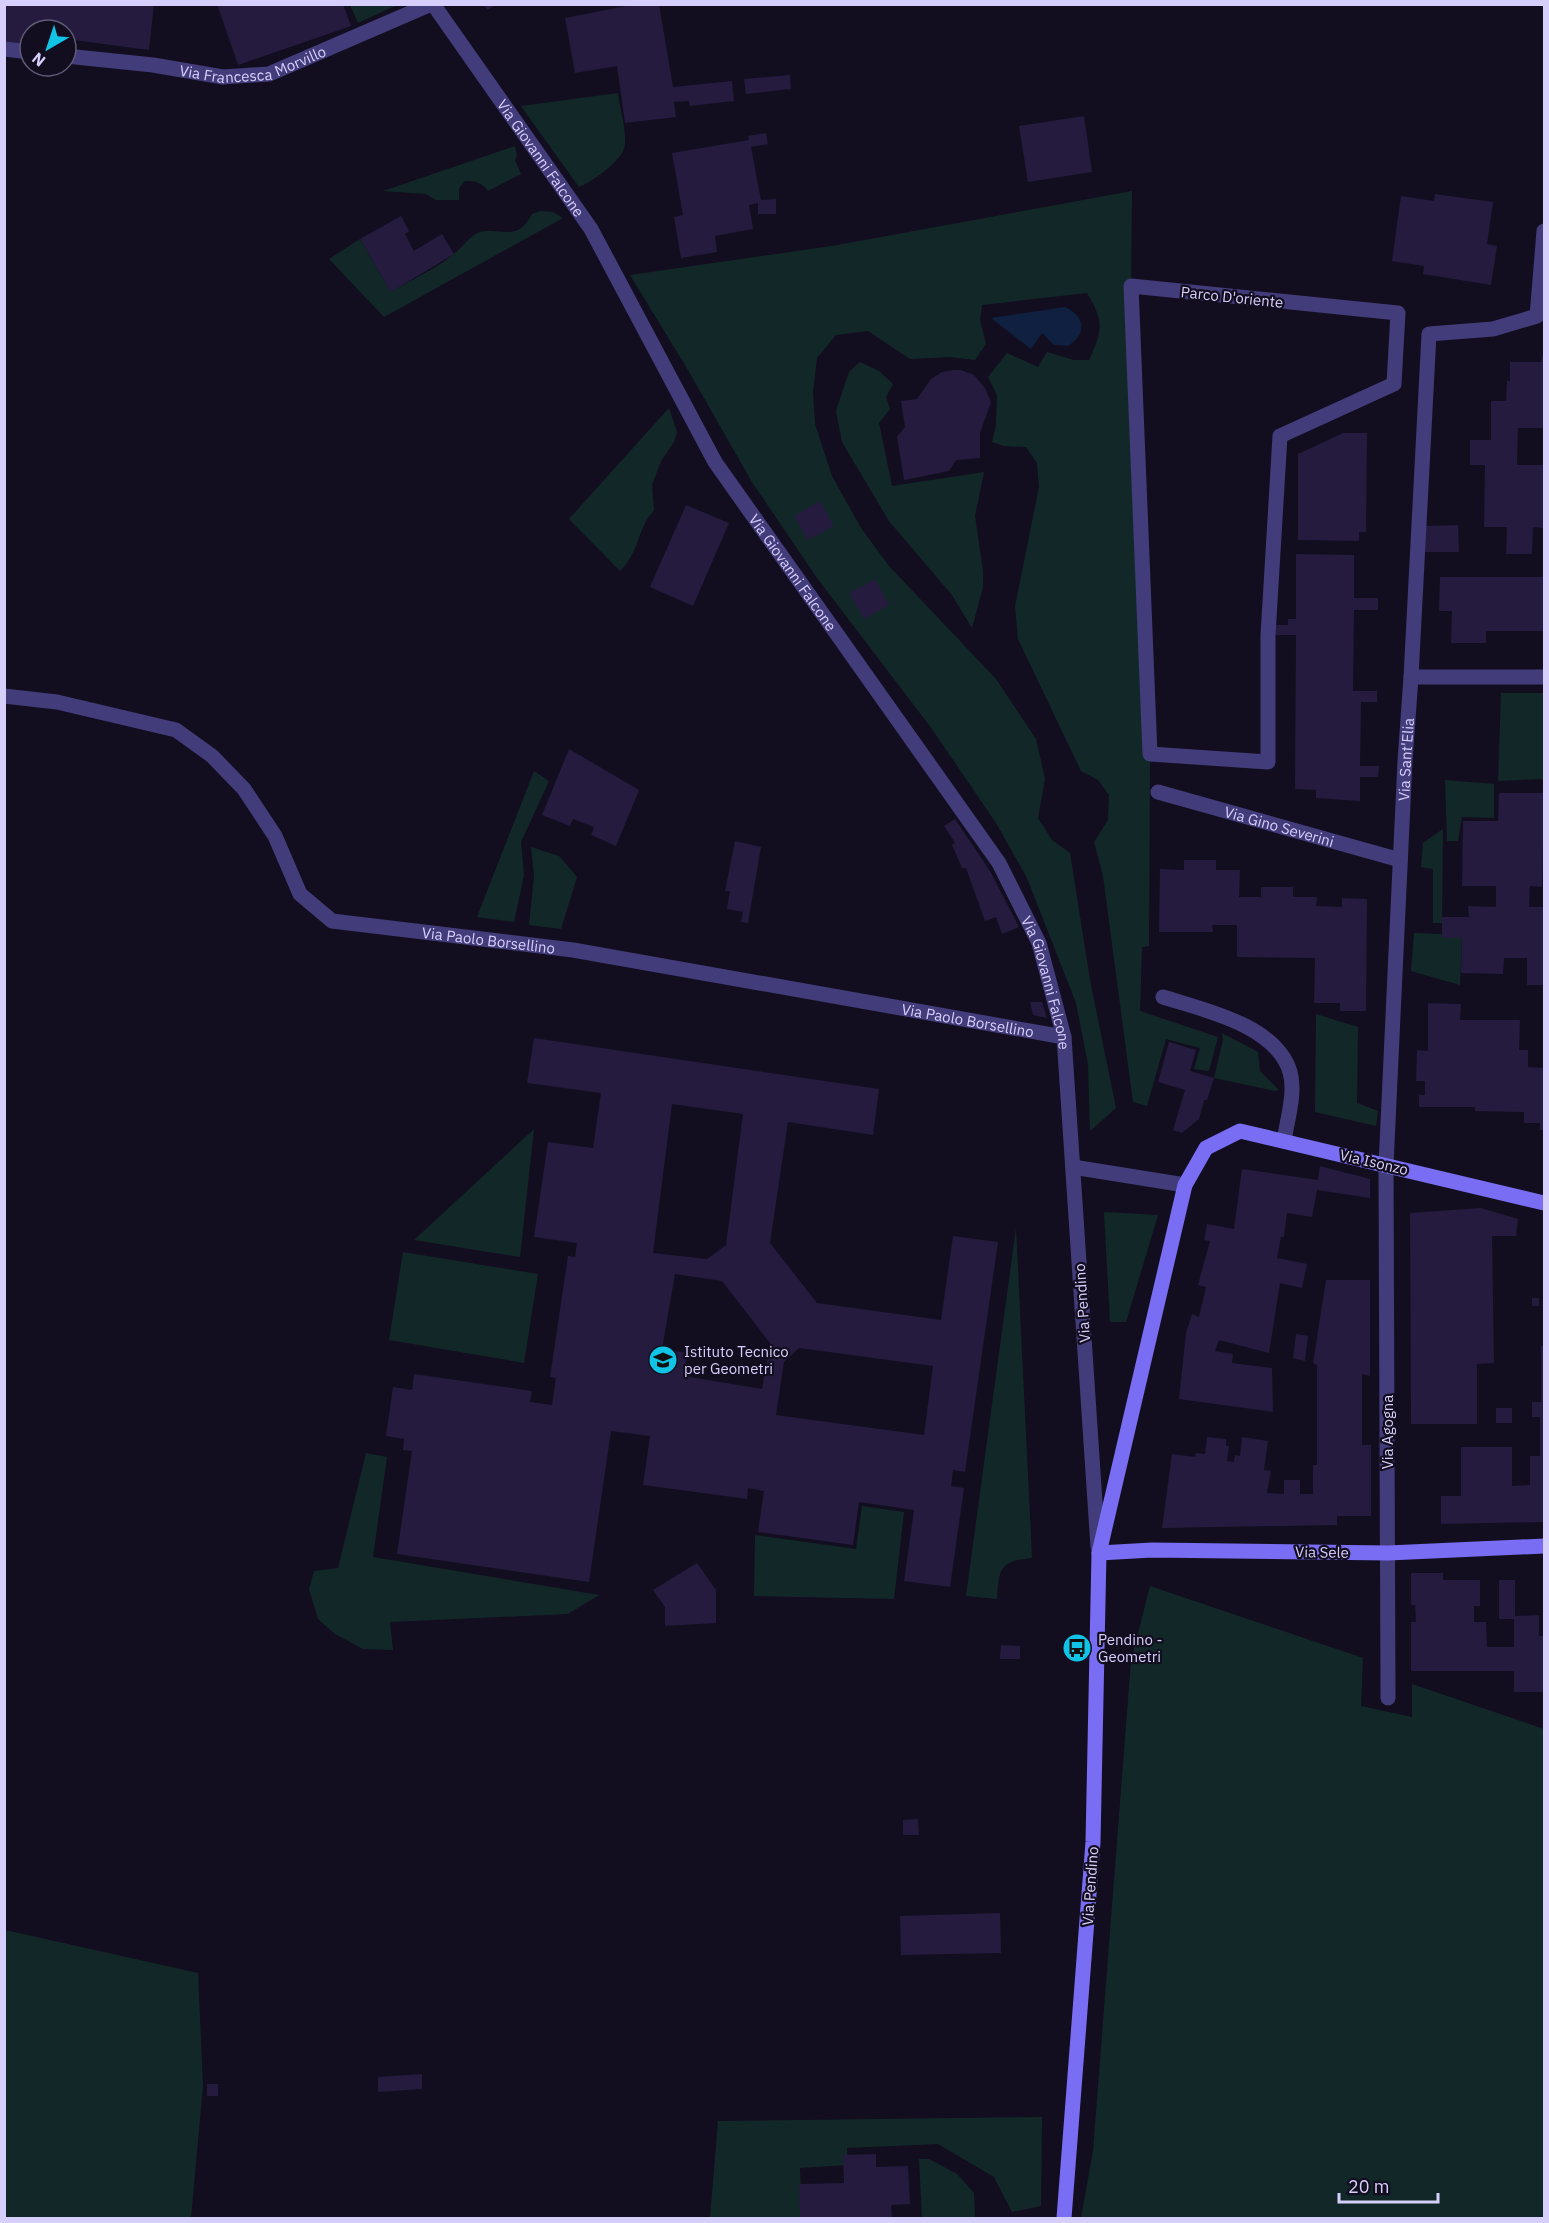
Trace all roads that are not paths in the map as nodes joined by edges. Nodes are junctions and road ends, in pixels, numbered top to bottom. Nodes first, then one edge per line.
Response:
1 (432, 4) edge
2 (78, 57) edge
3 (1545, 231) edge
4 (1411, 677) junction
5 (1545, 677) edge
6 (4, 696) edge
7 (1268, 762) joint
8 (1158, 792) dead end
9 (1400, 860) junction
10 (1163, 997) dead end
11 (1064, 1037) junction
12 (1284, 1141) junction
13 (1206, 1148) joint
14 (1386, 1165) junction
15 (1073, 1167) junction
16 (1185, 1185) junction
17 (1545, 1203) edge
18 (1545, 1546) edge
19 (1099, 1553) junction
20 (1388, 1553) junction
21 (1388, 1698) dead end
22 (1064, 2218) edge

1 - 2 street, Via Francesca Morvillo
1 - 11 street, Via Giovanni Falcone
3 - 4 street, Via Sant'Elia
4 - 5 street
4 - 9 street, Via Sant'Elia
6 - 11 street, Via Paolo Borsellino
7 - 7 street, Parco D'oriente
8 - 9 street, Via Gino Severini
9 - 14 street, Via Sant'Elia
10 - 12 street
11 - 15 street, Via Giovanni Falcone
12 - 13 street, Via Isonzo
12 - 14 street, Via Isonzo
13 - 16 street, Via Pendino
14 - 17 street, Via Isonzo
14 - 20 street, Via Agogna
15 - 16 street
15 - 19 street, Via Pendino
16 - 19 street, Via Pendino
18 - 20 street, Via Sele
19 - 20 street, Via Sele
19 - 22 street, Via Pendino
20 - 21 street, Via Agogna

